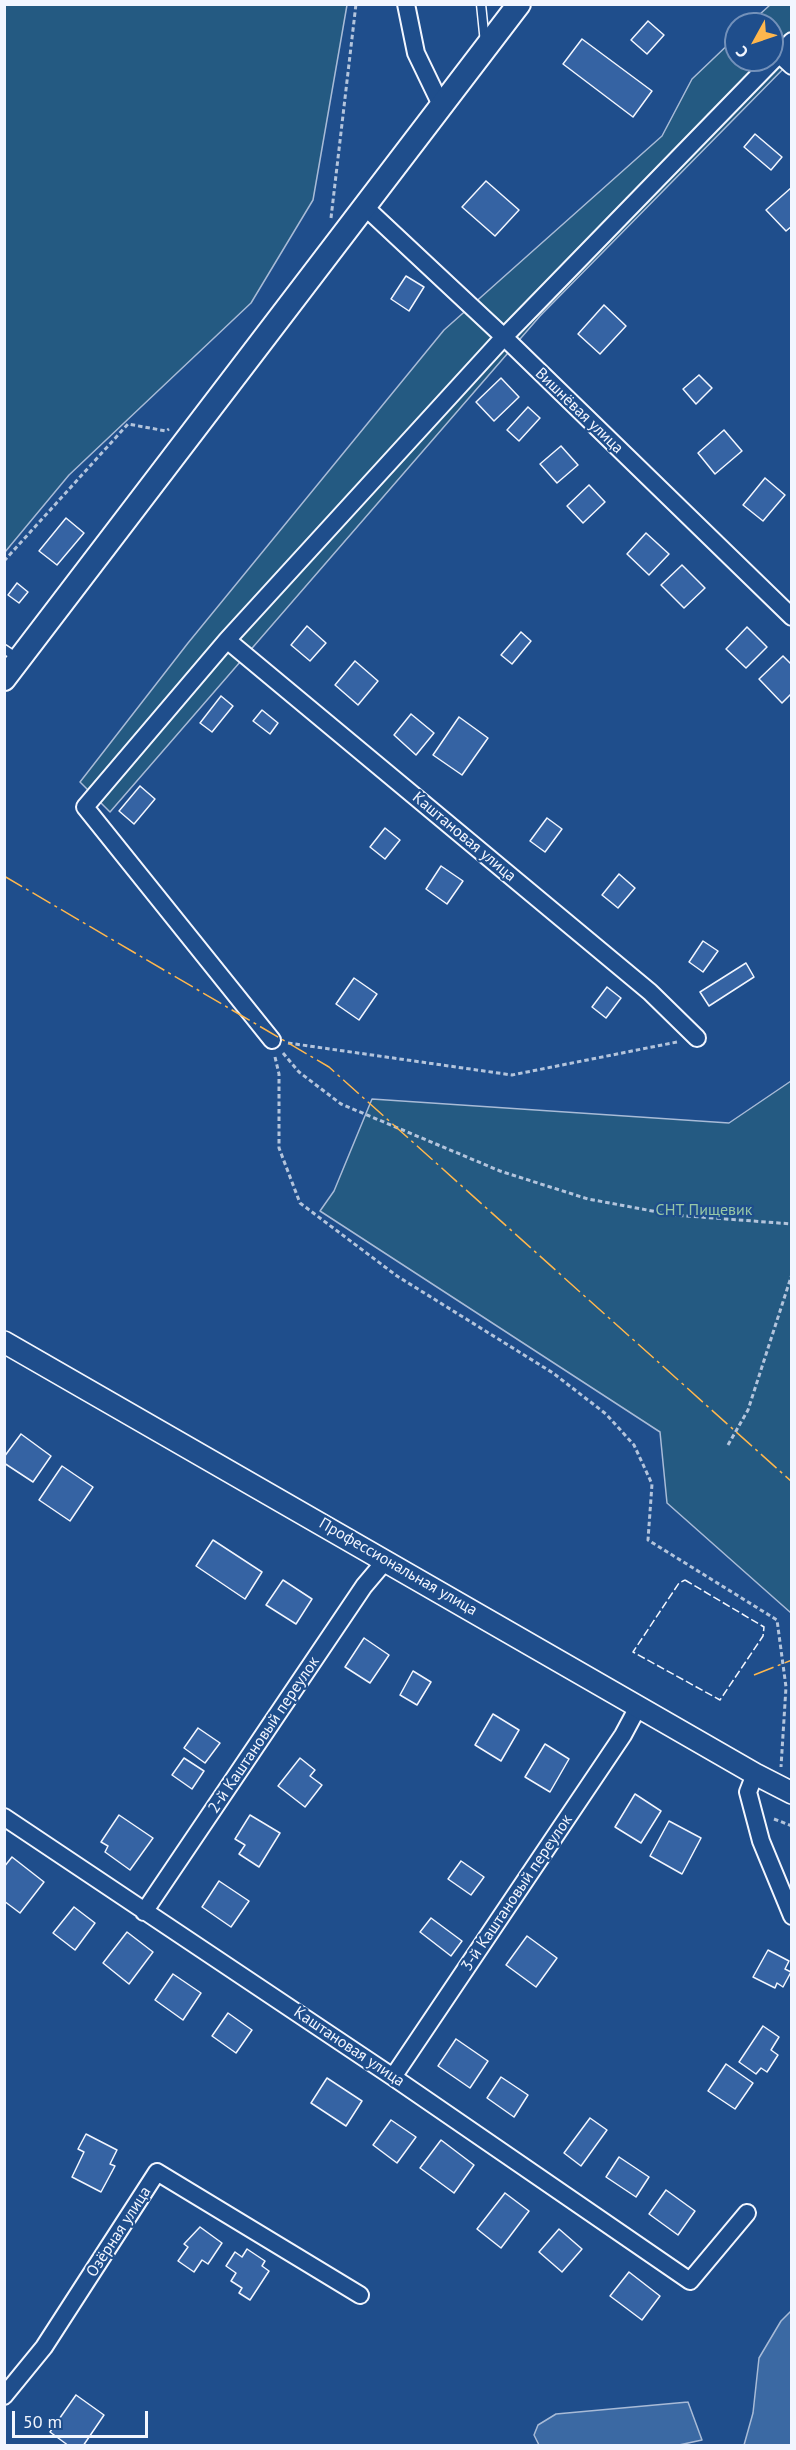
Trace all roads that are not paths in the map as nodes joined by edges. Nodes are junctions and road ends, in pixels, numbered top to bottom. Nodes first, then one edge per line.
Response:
1 (481, 4) edge
2 (519, 4) edge
3 (411, 8) edge
4 (486, 49) junction
5 (762, 72) edge
6 (442, 107) junction
7 (365, 207) junction
8 (504, 337) junction
9 (792, 617) edge
10 (227, 640) junction
11 (12, 654) edge
12 (4, 678) edge
13 (697, 1038) road end
14 (272, 1040) road end
15 (4, 1342) edge
16 (386, 1560) junction
17 (638, 1707) junction
18 (755, 1774) junction
19 (786, 1790) edge
20 (4, 1817) edge
21 (144, 1912) junction
22 (792, 1916) edge
23 (393, 2076) junction
24 (747, 2213) dead end
25 (360, 2295) dead end
26 (4, 2396) edge

1 - 4 lane
2 - 4 main road
3 - 6 street
4 - 6 main road
5 - 8 street
6 - 7 main road
7 - 8 street, Вишнёвая улица
7 - 11 main road
8 - 9 street, Вишнёвая улица
8 - 10 street
10 - 13 street, Каштановая улица
10 - 14 street
11 - 12 main road
15 - 16 street, Профессиональная улица
16 - 17 street, Профессиональная улица
16 - 21 street, 2-й Каштановый переулок
17 - 18 street, Профессиональная улица
17 - 23 street, 3-й Каштановый переулок
18 - 19 street, Профессиональная улица
18 - 22 street
20 - 21 street, Каштановая улица
21 - 23 street, Каштановая улица
23 - 24 street, Каштановая улица
25 - 26 street, Озёрная улица

